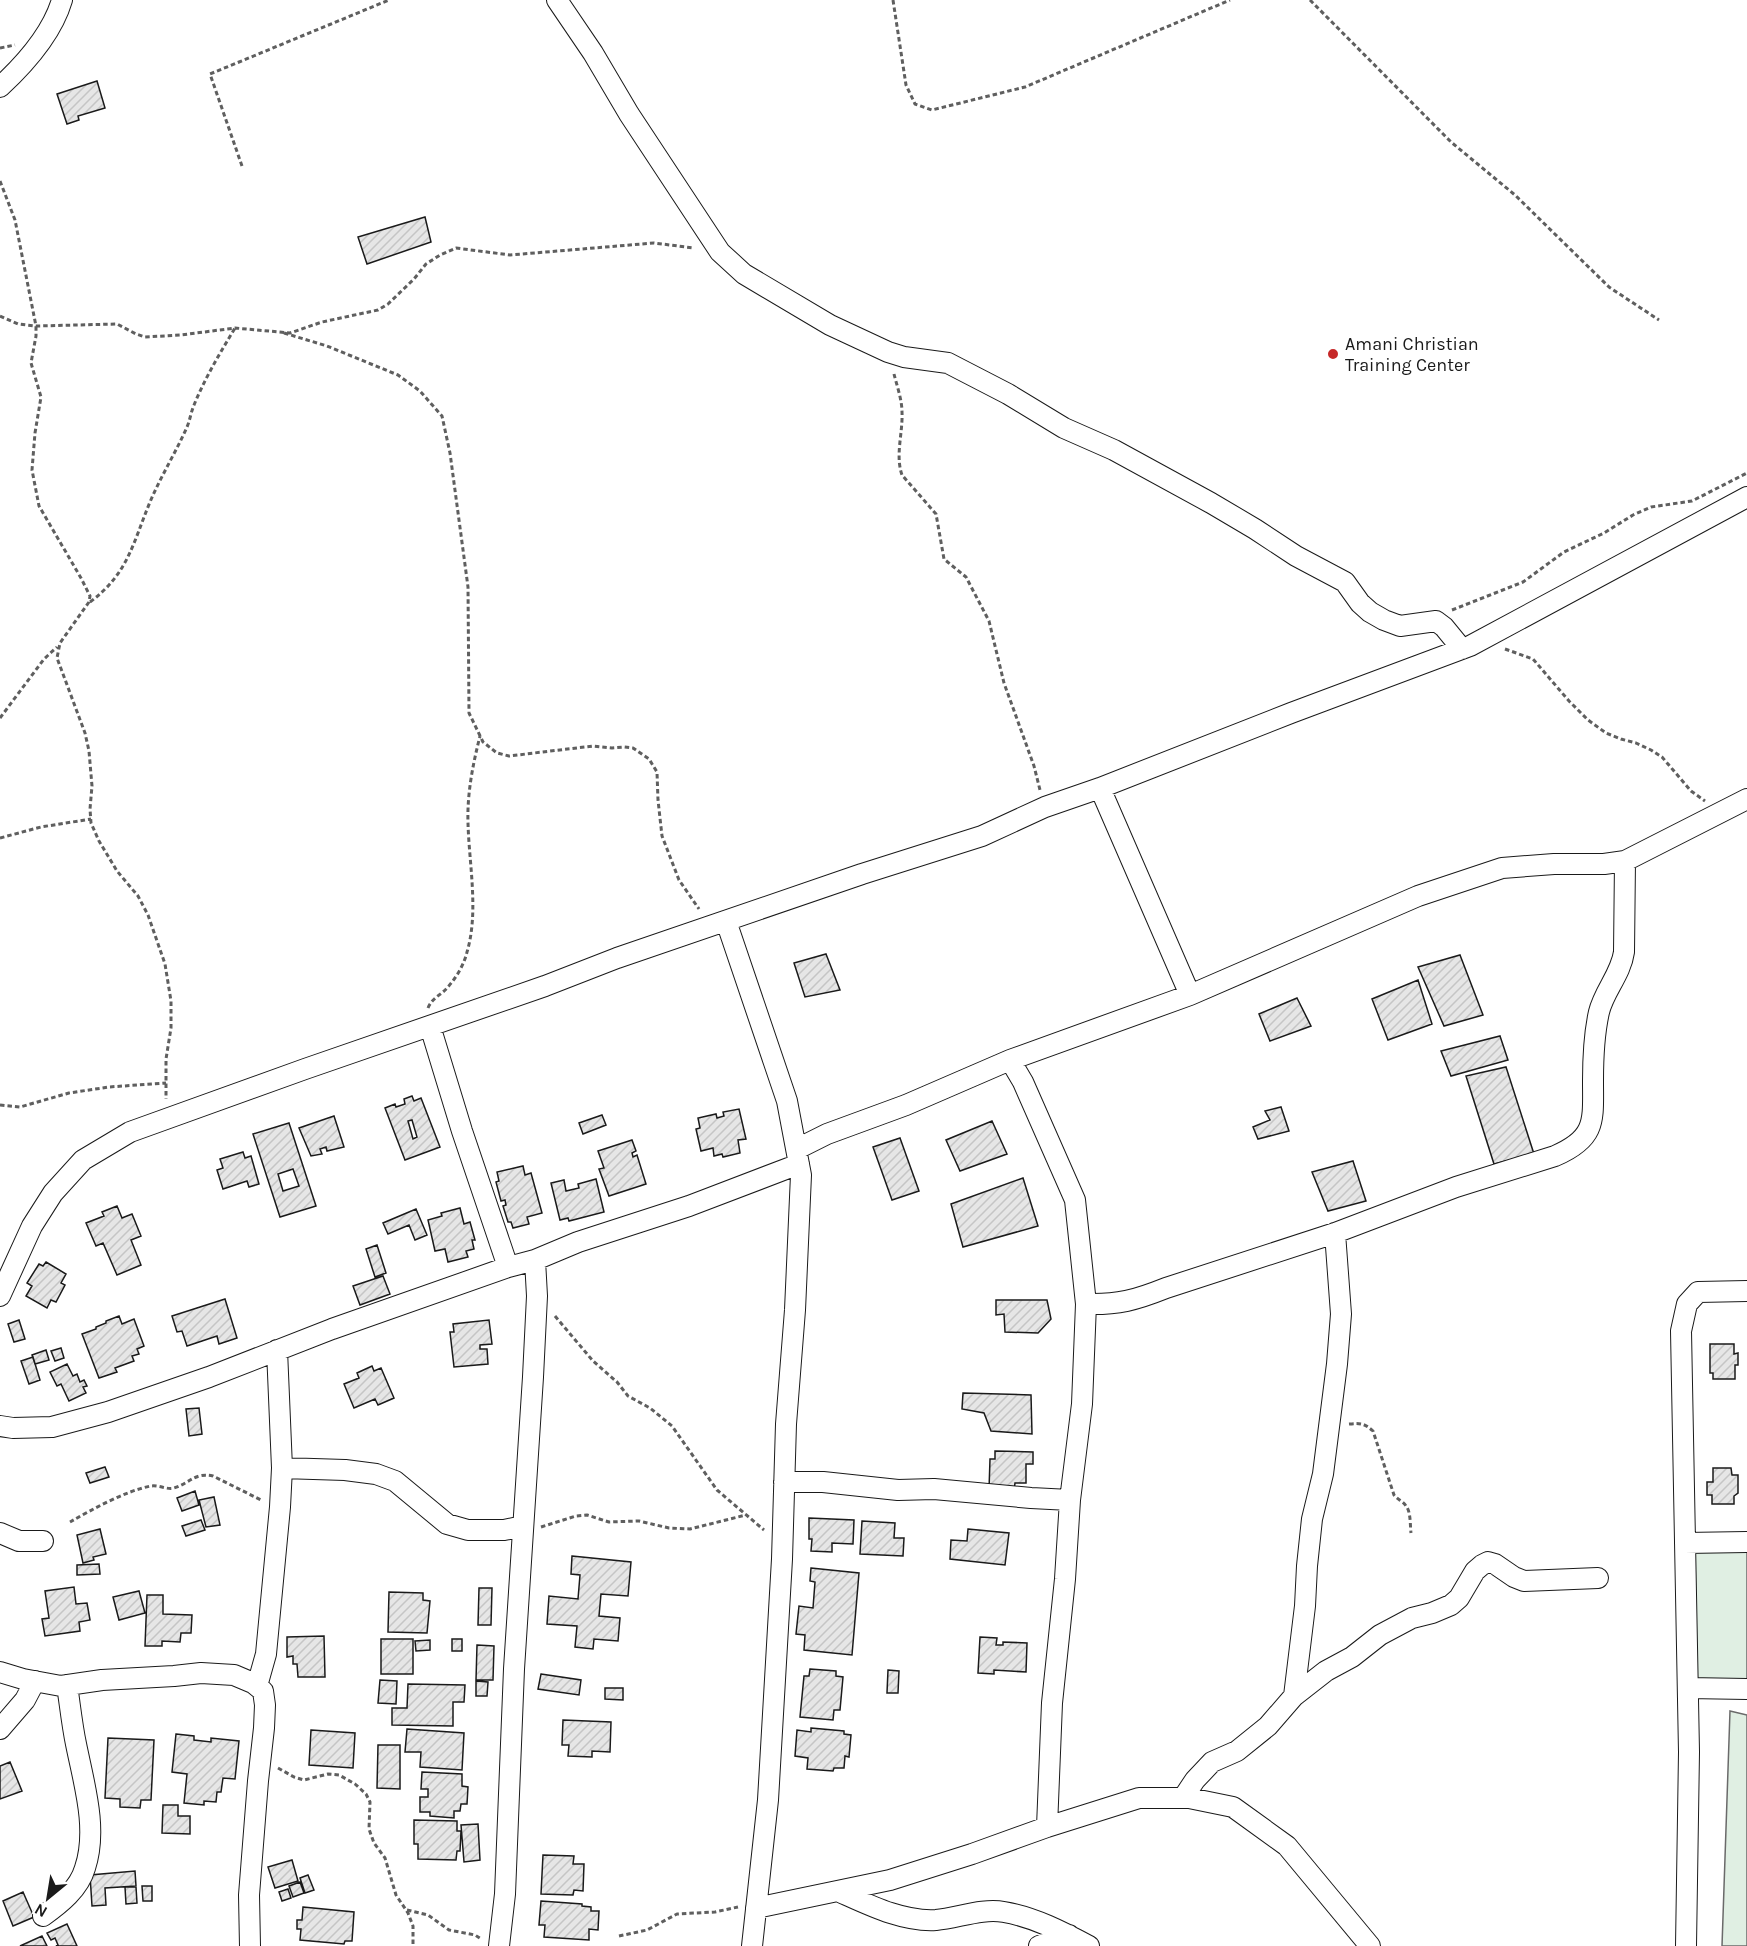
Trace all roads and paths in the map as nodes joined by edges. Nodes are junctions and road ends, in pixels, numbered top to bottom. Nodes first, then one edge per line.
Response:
1 (62, 0) edge
2 (389, 0) edge
3 (557, 0) edge
4 (893, 0) edge
5 (1230, 0) edge
6 (1310, 0) edge
7 (0, 87) edge
8 (242, 166) dead end
9 (0, 181) edge
10 (720, 252) junction
11 (0, 316) edge
12 (1659, 320) dead end
13 (36, 327) junction
14 (235, 328) junction
15 (284, 333) junction
16 (888, 352) junction
17 (1747, 473) edge
18 (1747, 497) edge
19 (89, 602) junction
20 (1436, 621) junction
21 (59, 645) junction
22 (1470, 645) junction
23 (0, 718) edge
24 (480, 735) junction
25 (1100, 788) junction
26 (1747, 799) edge
27 (1045, 807) junction
28 (1726, 810) junction
29 (91, 819) junction
30 (0, 838) edge
31 (1625, 861) junction
32 (718, 924) junction
33 (1190, 995) junction
34 (428, 1027) junction
35 (1010, 1060) junction
36 (166, 1083) junction
37 (0, 1105) edge
38 (167, 1119) junction
39 (798, 1156) junction
40 (1335, 1233) junction
41 (535, 1260) junction
42 (508, 1267) junction
43 (1747, 1291) edge
44 (0, 1296) edge
45 (537, 1296) junction
46 (1086, 1304) junction
47 (278, 1350) junction
48 (1329, 1425) junction
49 (0, 1426) edge
50 (282, 1468) junction
51 (784, 1482) junction
52 (1070, 1500) junction
53 (280, 1507) junction
54 (746, 1515) junction
55 (70, 1522) dead end
56 (522, 1529) junction
57 (0, 1533) edge
58 (1411, 1533) dead end
59 (43, 1541) dead end
60 (1747, 1542) edge
61 (1684, 1543) junction
62 (783, 1548) junction
63 (1598, 1578) dead end
64 (0, 1672) edge
65 (35, 1681) junction
66 (67, 1685) junction
67 (256, 1686) junction
68 (1688, 1688) junction
69 (1747, 1689) edge
70 (1294, 1696) junction
71 (0, 1729) edge
72 (261, 1756) junction
73 (1183, 1798) junction
74 (1047, 1827) junction
75 (840, 1892) junction
76 (757, 1905) junction
77 (406, 1909) junction
78 (43, 1917) dead end
79 (1069, 1935) junction
80 (619, 1936) dead end
81 (493, 1944) edge
82 (250, 1946) edge
83 (413, 1946) edge
84 (752, 1946) edge
85 (1039, 1946) edge
86 (1089, 1946) edge
87 (1370, 1946) edge
88 (1686, 1946) edge

1 - 7 street
2 - 8 path
3 - 10 street
4 - 5 path
6 - 12 path
9 - 13 path
10 - 15 path
10 - 16 street
11 - 13 path
13 - 14 path
13 - 19 path
14 - 15 path
14 - 19 path
15 - 24 path
16 - 20 street
16 - 27 path
17 - 20 path
18 - 22 street
19 - 21 path
20 - 22 street
21 - 23 path
21 - 29 path
22 - 25 street
22 - 28 path
24 - 32 path
24 - 34 path
25 - 27 street
25 - 33 street
26 - 28 street
27 - 32 street
28 - 31 street
29 - 30 path
29 - 36 path
31 - 33 street
31 - 40 street
32 - 34 street
32 - 39 street
33 - 35 street
34 - 38 street
34 - 42 street
35 - 39 street
35 - 46 street
36 - 37 path
36 - 38 path
38 - 44 street
39 - 41 street
39 - 51 street
40 - 46 street
40 - 48 street
41 - 42 street
41 - 45 street
42 - 47 street
43 - 61 street
45 - 54 path
45 - 56 street
46 - 52 street
47 - 49 street
47 - 50 street
48 - 58 path
48 - 70 street
50 - 53 street
50 - 56 street
51 - 52 street
51 - 62 street
52 - 74 street
53 - 55 path
53 - 67 street
54 - 56 path
54 - 62 path
56 - 81 street
57 - 59 street
60 - 61 street
61 - 68 street
62 - 76 street
63 - 70 street
64 - 65 street
65 - 66 street
65 - 71 street
66 - 67 street
66 - 78 street
67 - 72 street
68 - 69 street
68 - 88 street
70 - 73 street
72 - 77 path
72 - 82 street
73 - 74 street
73 - 87 street
74 - 75 street
75 - 76 street
75 - 79 street
76 - 80 path
76 - 84 street
77 - 81 path
77 - 83 path
79 - 85 street
79 - 86 street

